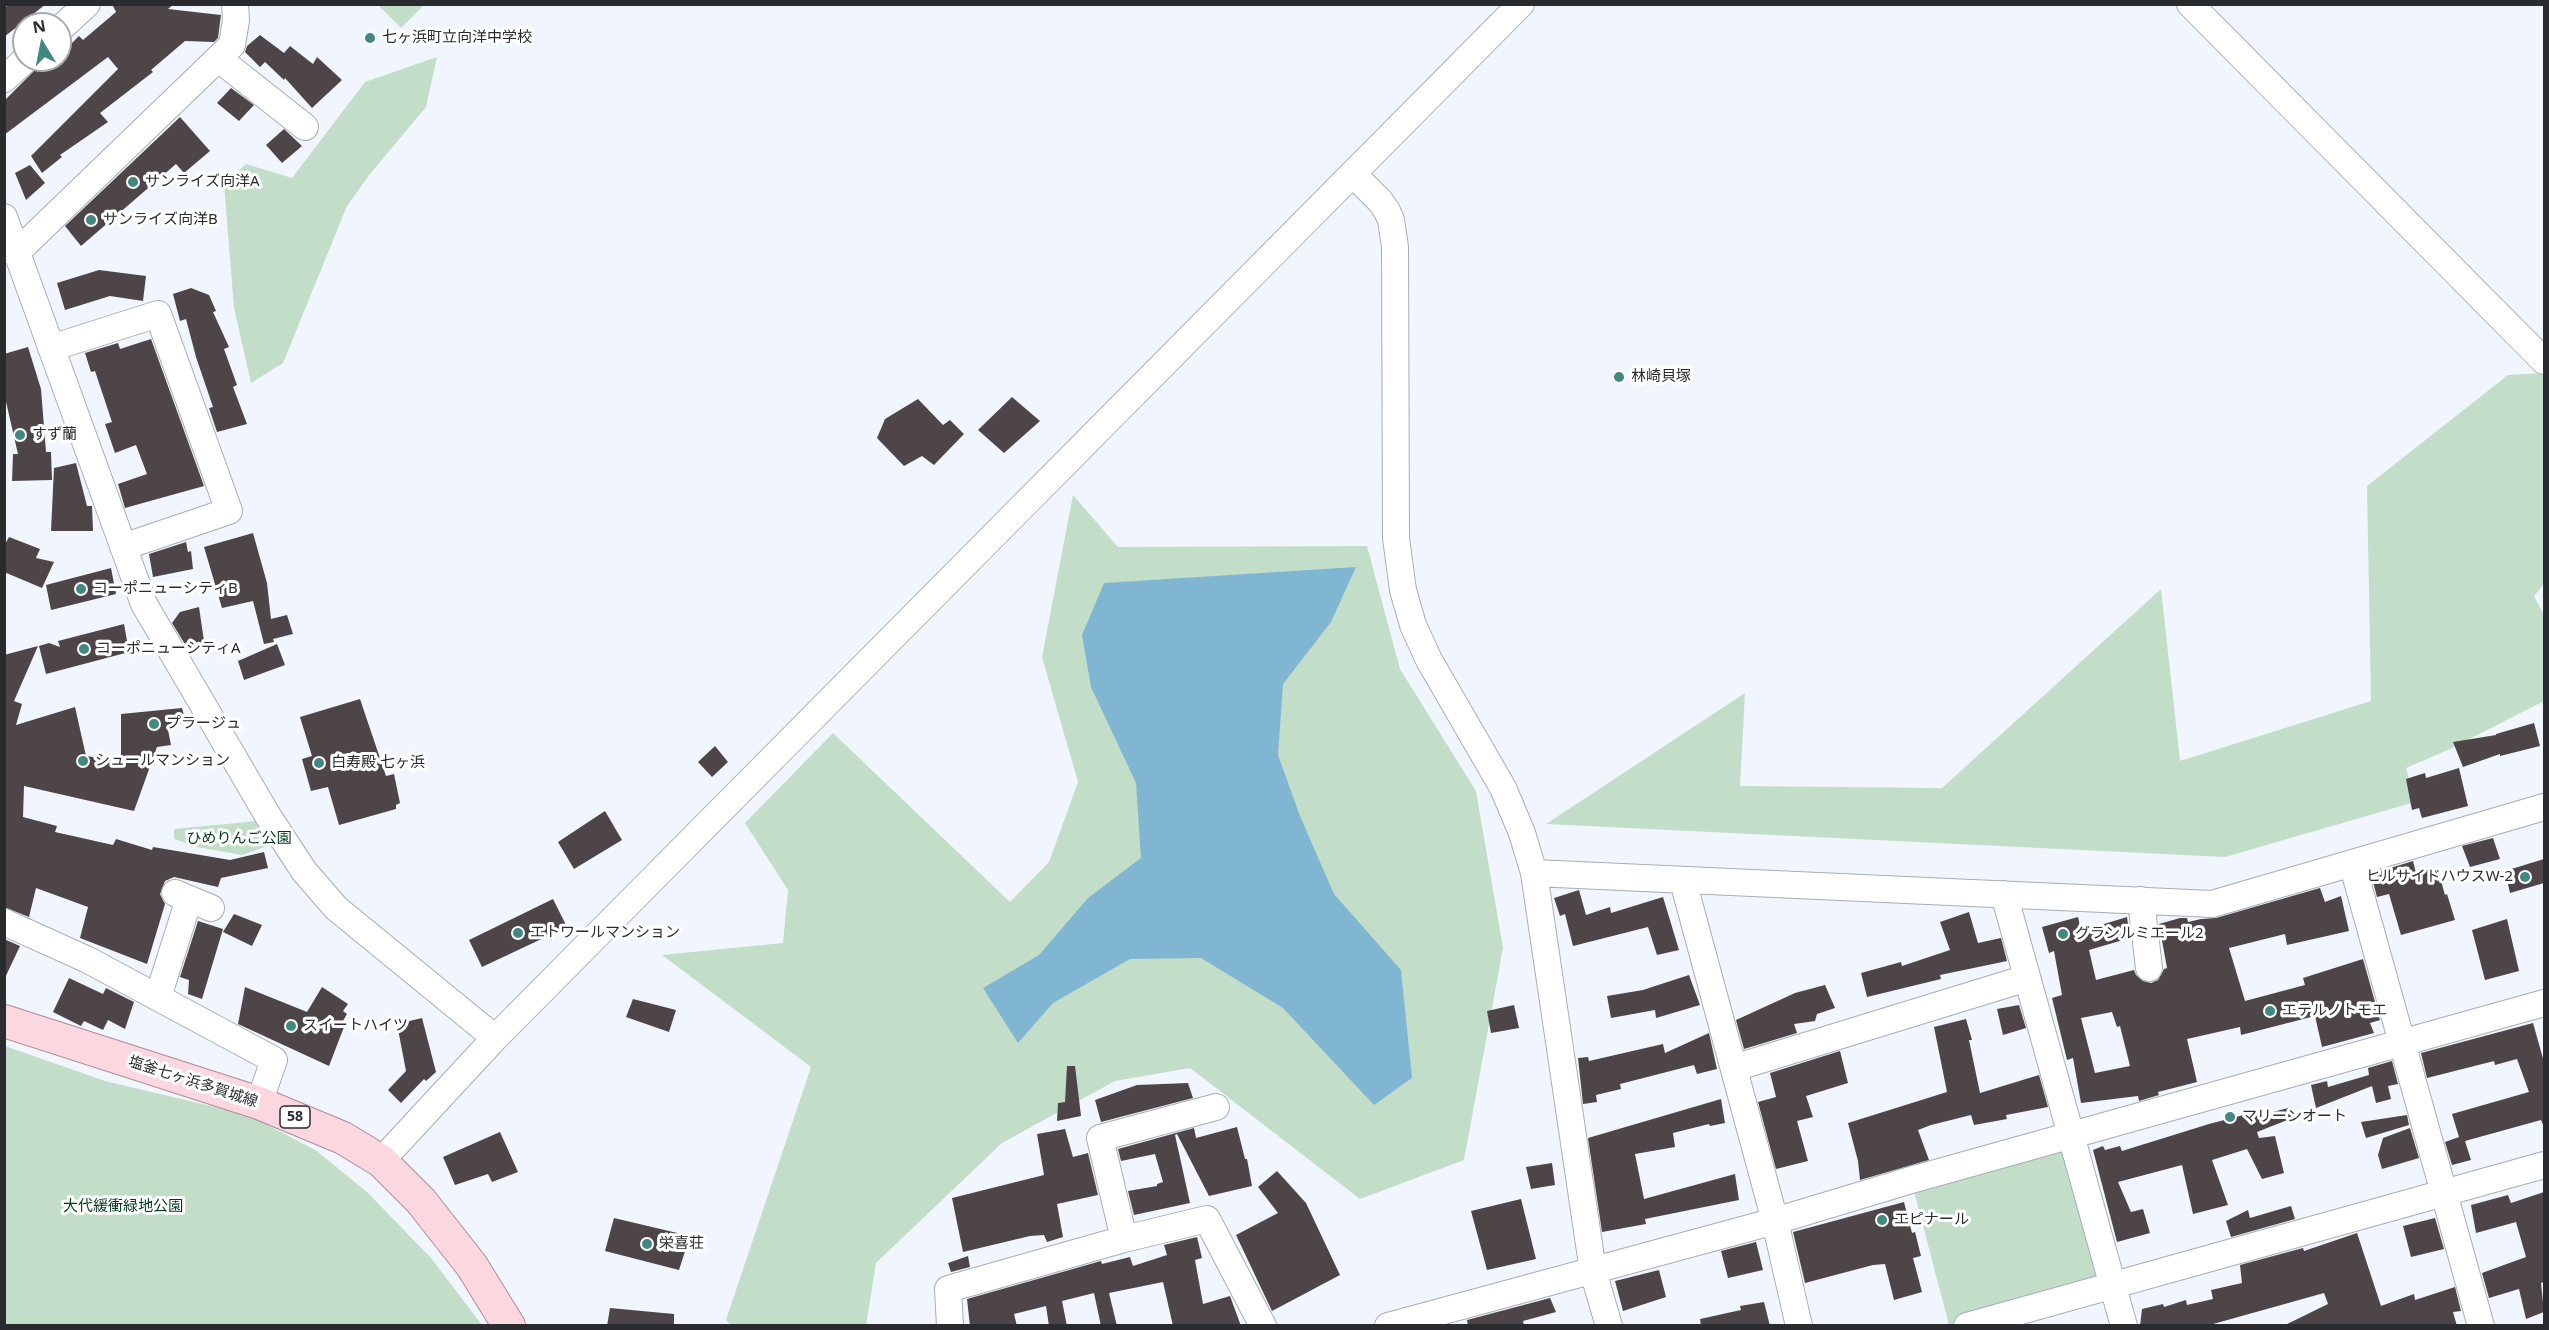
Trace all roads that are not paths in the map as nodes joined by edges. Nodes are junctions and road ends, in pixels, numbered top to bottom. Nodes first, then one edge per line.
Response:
1 (87, 4) edge
2 (235, 4) edge
3 (1521, 4) edge
4 (2190, 4) edge
5 (72, 18) edge
6 (219, 58) junction
7 (305, 127) dead end
8 (1353, 174) junction
9 (4, 217) edge
10 (10, 251) edge
11 (51, 348) junction
12 (2544, 361) edge
13 (123, 547) junction
14 (2544, 807) edge
15 (2352, 863) junction
16 (1534, 873) junction
17 (1683, 882) junction
18 (2004, 894) junction
19 (192, 900) dead end
20 (2141, 900) junction
21 (4, 922) edge
22 (2149, 968) dead end
23 (2027, 978) junction
24 (158, 997) junction
25 (2544, 1003) edge
26 (4, 1021) edge
27 (495, 1038) junction
28 (2402, 1043) junction
29 (1734, 1068) junction
30 (259, 1103) junction
31 (1216, 1107) dead end
32 (2071, 1135) junction
33 (381, 1161) junction
34 (2544, 1165) edge
35 (2444, 1193) junction
36 (1775, 1221) junction
37 (1124, 1239) junction
38 (1593, 1271) junction
39 (2113, 1285) junction
40 (1402, 1324) edge
41 (509, 1326) edge
42 (950, 1326) edge
43 (1263, 1326) edge
44 (1609, 1326) edge
45 (1799, 1326) edge
46 (1967, 1326) edge
47 (2124, 1326) edge
48 (2481, 1326) edge

1 - 5 street
2 - 6 street
3 - 8 street
4 - 12 street
6 - 7 street
6 - 10 street
8 - 16 street
8 - 27 street
9 - 10 street
10 - 11 street
11 - 13 street
11 - 13 street
13 - 27 street
14 - 15 street
15 - 20 street
15 - 28 street
16 - 17 street
16 - 38 street
17 - 18 street
17 - 29 street
18 - 20 street
18 - 23 street
19 - 24 street
20 - 22 street
21 - 24 street
23 - 29 street
23 - 32 street
24 - 30 street
25 - 28 street
26 - 30 main road, 塩釜七ヶ浜多賀城線 / 58
27 - 33 street
28 - 32 street
28 - 35 street
29 - 36 street
30 - 33 main road, 塩釜七ヶ浜多賀城線 / 58
31 - 37 street
32 - 36 street
32 - 39 street
33 - 41 main road, 塩釜七ヶ浜多賀城線 / 58
34 - 35 street
35 - 39 street
35 - 48 street
36 - 38 street
36 - 45 street
37 - 42 street
37 - 43 street
38 - 40 street
38 - 44 street
39 - 46 street
39 - 47 street

